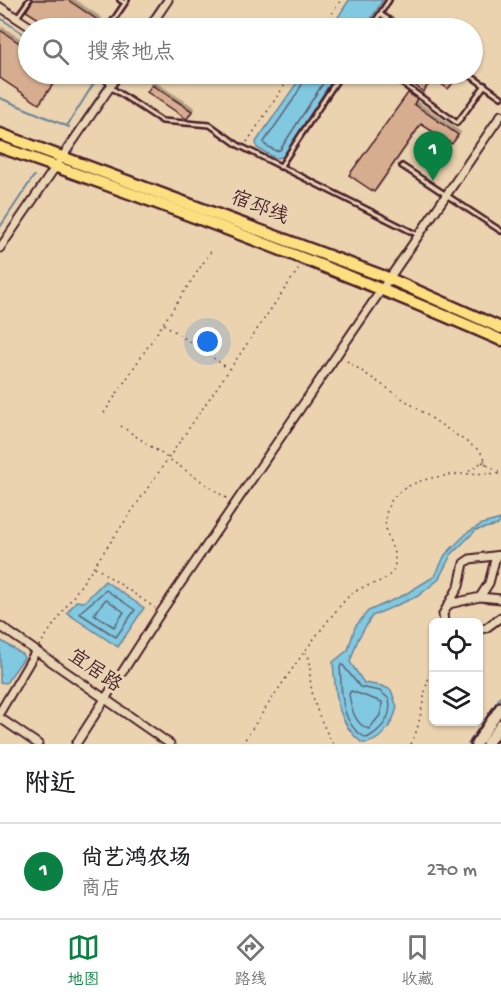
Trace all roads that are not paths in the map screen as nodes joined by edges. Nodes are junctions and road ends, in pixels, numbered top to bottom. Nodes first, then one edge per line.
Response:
1 (29, 0) edge
2 (120, 0) edge
3 (168, 0) edge
4 (389, 0) edge
5 (126, 2) edge
6 (0, 7) edge
7 (380, 14) junction
8 (17, 18) joint
9 (115, 18) edge
10 (156, 18) edge
11 (377, 18) edge
12 (386, 18) edge
13 (106, 84) edge
14 (112, 84) edge
15 (334, 84) edge
16 (403, 84) edge
17 (485, 85) joint
18 (501, 97) edge
19 (501, 115) edge
20 (0, 134) edge
21 (0, 147) edge
22 (63, 156) junction
23 (55, 166) junction
24 (402, 166) dead end
25 (280, 167) junction
26 (445, 195) junction
27 (501, 231) edge
28 (418, 235) junction
29 (0, 248) edge
30 (388, 278) junction
31 (381, 288) junction
32 (501, 328) edge
33 (501, 340) edge
34 (499, 555) edge
35 (480, 597) junction
36 (501, 598) edge
37 (449, 604) junction
38 (501, 617) edge
39 (444, 618) edge
40 (0, 626) edge
41 (483, 629) edge
42 (36, 651) junction
43 (104, 700) junction
44 (501, 708) edge
45 (0, 712) edge
46 (0, 718) edge
47 (501, 724) edge
48 (38, 744) edge
49 (76, 744) edge
50 (170, 744) edge
51 (476, 744) edge
52 (487, 744) edge

1 - 8 lane
2 - 5 lane
3 - 10 street
4 - 7 lane
5 - 9 lane
6 - 8 street
7 - 11 lane
7 - 12 lane
13 - 22 street
14 - 25 lane
15 - 25 lane
16 - 17 lane
17 - 18 lane
19 - 26 street
20 - 22 main road, 宿邳线
21 - 23 main road, 宿邳线
22 - 23 street
22 - 30 main road, 宿邳线
23 - 29 street
23 - 31 main road, 宿邳线
24 - 26 lane
25 - 28 lane
26 - 27 lane
26 - 28 street
28 - 30 street
30 - 31 street
30 - 32 main road, 宿邳线
31 - 33 main road, 宿邳线
31 - 43 street
34 - 35 street
34 - 37 street
35 - 36 street
35 - 37 street
37 - 39 street
38 - 41 street
40 - 42 street, 宜居路
42 - 43 street, 宜居路
42 - 45 street
43 - 49 street
43 - 50 street, 宜居路
44 - 51 street
46 - 48 street
47 - 52 street

